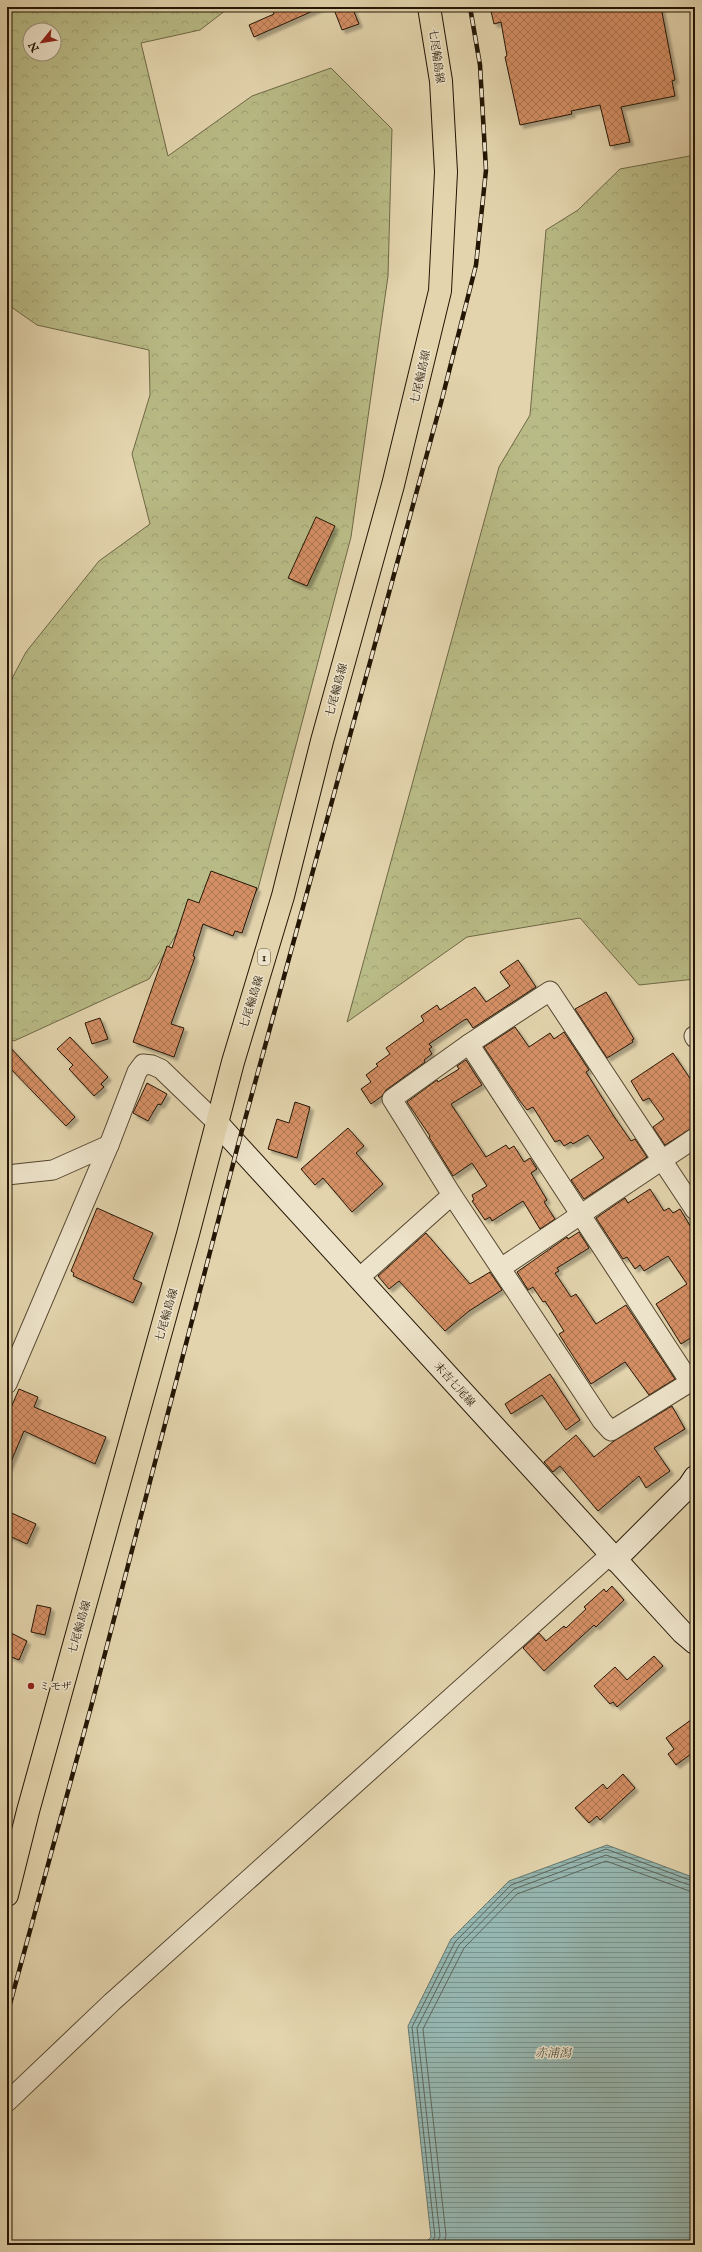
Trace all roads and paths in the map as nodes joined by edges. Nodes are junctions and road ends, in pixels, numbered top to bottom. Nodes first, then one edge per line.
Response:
1 (429, 7) edge
2 (469, 1044) junction
3 (217, 1123) junction
4 (695, 1138) edge
5 (109, 1145) junction
6 (662, 1159) junction
7 (7, 1175) edge
8 (452, 1195) junction
9 (695, 1210) edge
10 (581, 1215) junction
11 (501, 1268) junction
12 (359, 1278) junction
13 (693, 1380) edge
14 (7, 1384) edge
15 (695, 1477) edge
16 (612, 1557) junction
17 (695, 1643) edge
18 (7, 1895) edge
19 (7, 2102) edge

1 - 3 main road, 七尾輪島線 / 1
2 - 6 street
2 - 8 street
2 - 10 street
3 - 5 street
3 - 12 main road, 末吉七尾線
3 - 18 main road, 七尾輪島線 / 1
4 - 6 street
5 - 7 street
5 - 14 street
6 - 9 street
6 - 10 street
8 - 11 street
8 - 12 street
10 - 11 street
10 - 13 street
11 - 13 street
12 - 16 main road, 末吉七尾線
15 - 16 main road
16 - 17 main road, 末吉七尾線
16 - 19 street

